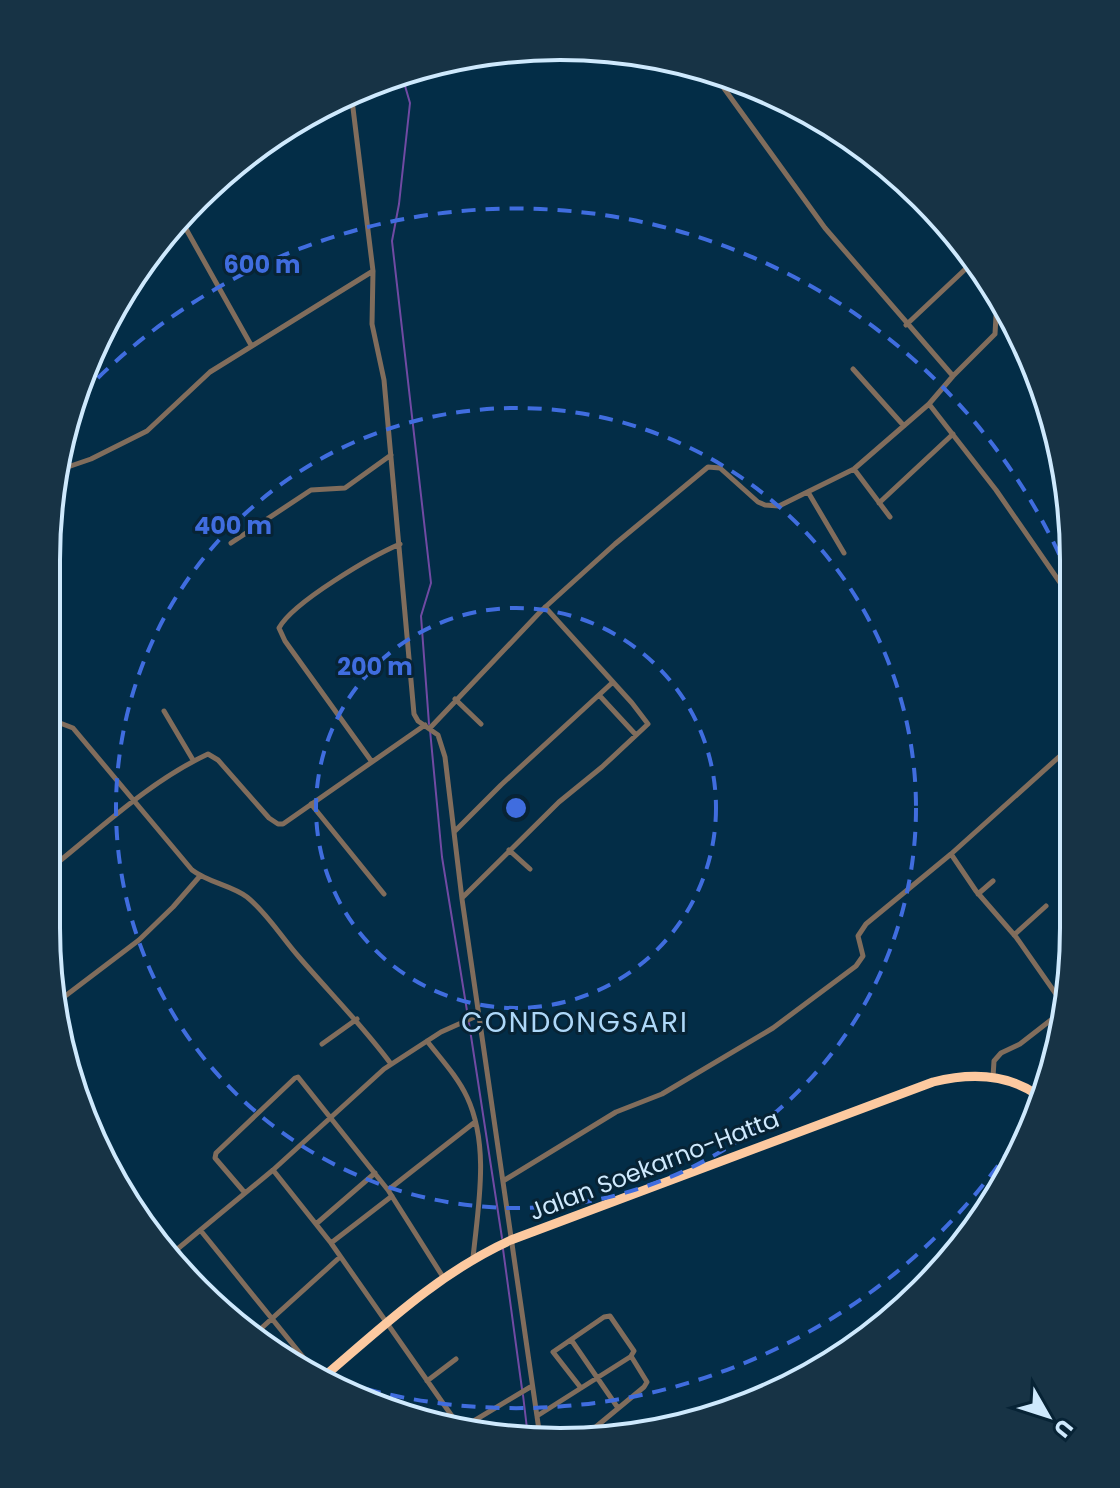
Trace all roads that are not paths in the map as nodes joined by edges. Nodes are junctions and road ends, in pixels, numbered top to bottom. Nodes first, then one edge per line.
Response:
1 (724, 88) edge
2 (353, 106) edge
3 (186, 228) edge
4 (966, 268) edge
5 (373, 271) junction
6 (996, 316) edge
7 (906, 325) junction
8 (251, 345) junction
9 (853, 369) dead end
10 (953, 376) junction
11 (929, 404) junction
12 (904, 426) junction
13 (953, 434) junction
14 (391, 454) junction
15 (69, 466) edge
16 (854, 469) junction
17 (808, 492) junction
18 (879, 503) junction
19 (890, 517) dead end
20 (231, 543) dead end
21 (400, 544) junction
22 (844, 553) dead end
23 (1060, 583) edge
24 (545, 607) junction
25 (613, 682) junction
26 (599, 695) junction
27 (455, 699) junction
28 (164, 711) dead end
29 (60, 723) edge
30 (481, 724) dead end
31 (427, 726) junction
32 (636, 735) junction
33 (1060, 756) edge
34 (193, 760) junction
35 (372, 762) junction
36 (132, 801) junction
37 (311, 804) junction
38 (454, 832) junction
39 (509, 850) junction
40 (951, 854) junction
41 (60, 860) edge
42 (530, 869) dead end
43 (200, 876) junction
44 (993, 881) dead end
45 (384, 894) dead end
46 (978, 894) junction
47 (462, 899) junction
48 (1046, 906) dead end
49 (1014, 935) junction
50 (1056, 995) edge
51 (65, 996) edge
52 (479, 1015) junction
53 (357, 1019) junction
54 (1051, 1019) edge
55 (427, 1041) junction
56 (322, 1044) dead end
57 (391, 1064) junction
58 (993, 1077) junction
59 (1032, 1092) edge
60 (330, 1118) junction
61 (475, 1122) junction
62 (273, 1170) junction
63 (375, 1173) junction
64 (503, 1181) junction
65 (245, 1193) junction
66 (390, 1193) junction
67 (316, 1224) junction
68 (200, 1230) junction
69 (505, 1242) junction
70 (331, 1243) junction
71 (177, 1249) edge
72 (341, 1257) junction
73 (473, 1258) junction
74 (443, 1277) junction
75 (271, 1317) junction
76 (387, 1323) junction
77 (260, 1328) edge
78 (572, 1341) junction
79 (302, 1356) edge
80 (631, 1356) junction
81 (456, 1359) dead end
82 (331, 1372) edge
83 (597, 1377) junction
84 (427, 1381) junction
85 (532, 1386) junction
86 (581, 1388) junction
87 (618, 1408) junction
88 (449, 1415) edge
89 (537, 1416) junction
90 (475, 1420) edge
91 (539, 1427) edge
92 (596, 1427) edge

1 - 7 street
2 - 5 street
3 - 8 street
4 - 7 street
5 - 8 street
5 - 14 street
6 - 10 street
7 - 10 street
8 - 15 street
9 - 12 street
10 - 11 street
11 - 12 street
11 - 13 street
12 - 16 street
13 - 18 street
13 - 23 street
14 - 20 street
14 - 21 street
16 - 17 street
16 - 18 street
17 - 22 street
17 - 24 street
18 - 19 street
21 - 31 street
21 - 35 street
24 - 25 street
24 - 27 street
25 - 26 street
25 - 32 street
26 - 32 street
26 - 38 street
27 - 30 street
27 - 31 street
28 - 34 street
29 - 36 street
31 - 35 street
31 - 38 street
32 - 39 street
33 - 40 street
34 - 36 street
34 - 37 street
35 - 37 street
36 - 41 street
36 - 43 street
37 - 45 street
38 - 47 street
39 - 42 street
39 - 47 street
40 - 46 street
40 - 64 street
43 - 51 street
43 - 53 street
44 - 46 street
46 - 49 street
47 - 52 street
48 - 49 street
49 - 50 street
52 - 55 street
52 - 64 street
53 - 56 street
53 - 57 street
54 - 58 street
55 - 57 street
55 - 61 street
57 - 60 street
58 - 59 highway, Jalan Soekarno-Hatta
58 - 69 highway, Jalan Soekarno-Hatta
60 - 62 street
60 - 63 street
60 - 65 street
61 - 66 street
61 - 73 street
62 - 65 street
62 - 67 street
63 - 66 street
63 - 67 street
64 - 69 street
65 - 68 street
66 - 70 street
66 - 74 street
67 - 70 street
68 - 71 street
68 - 75 street
69 - 73 highway, Jalan Soekarno-Hatta
69 - 85 street
70 - 72 street
72 - 75 street
72 - 76 street
73 - 74 highway, Jalan Soekarno-Hatta
74 - 76 highway, Jalan Soekarno-Hatta
75 - 77 street
75 - 79 street
76 - 82 highway, Jalan Soekarno-Hatta
76 - 84 street
78 - 80 street
78 - 83 street
78 - 86 street
80 - 83 street
80 - 87 street
81 - 84 street
83 - 86 street
83 - 87 street
84 - 88 street
85 - 89 street
85 - 90 street
86 - 89 street
87 - 92 street
89 - 91 street

